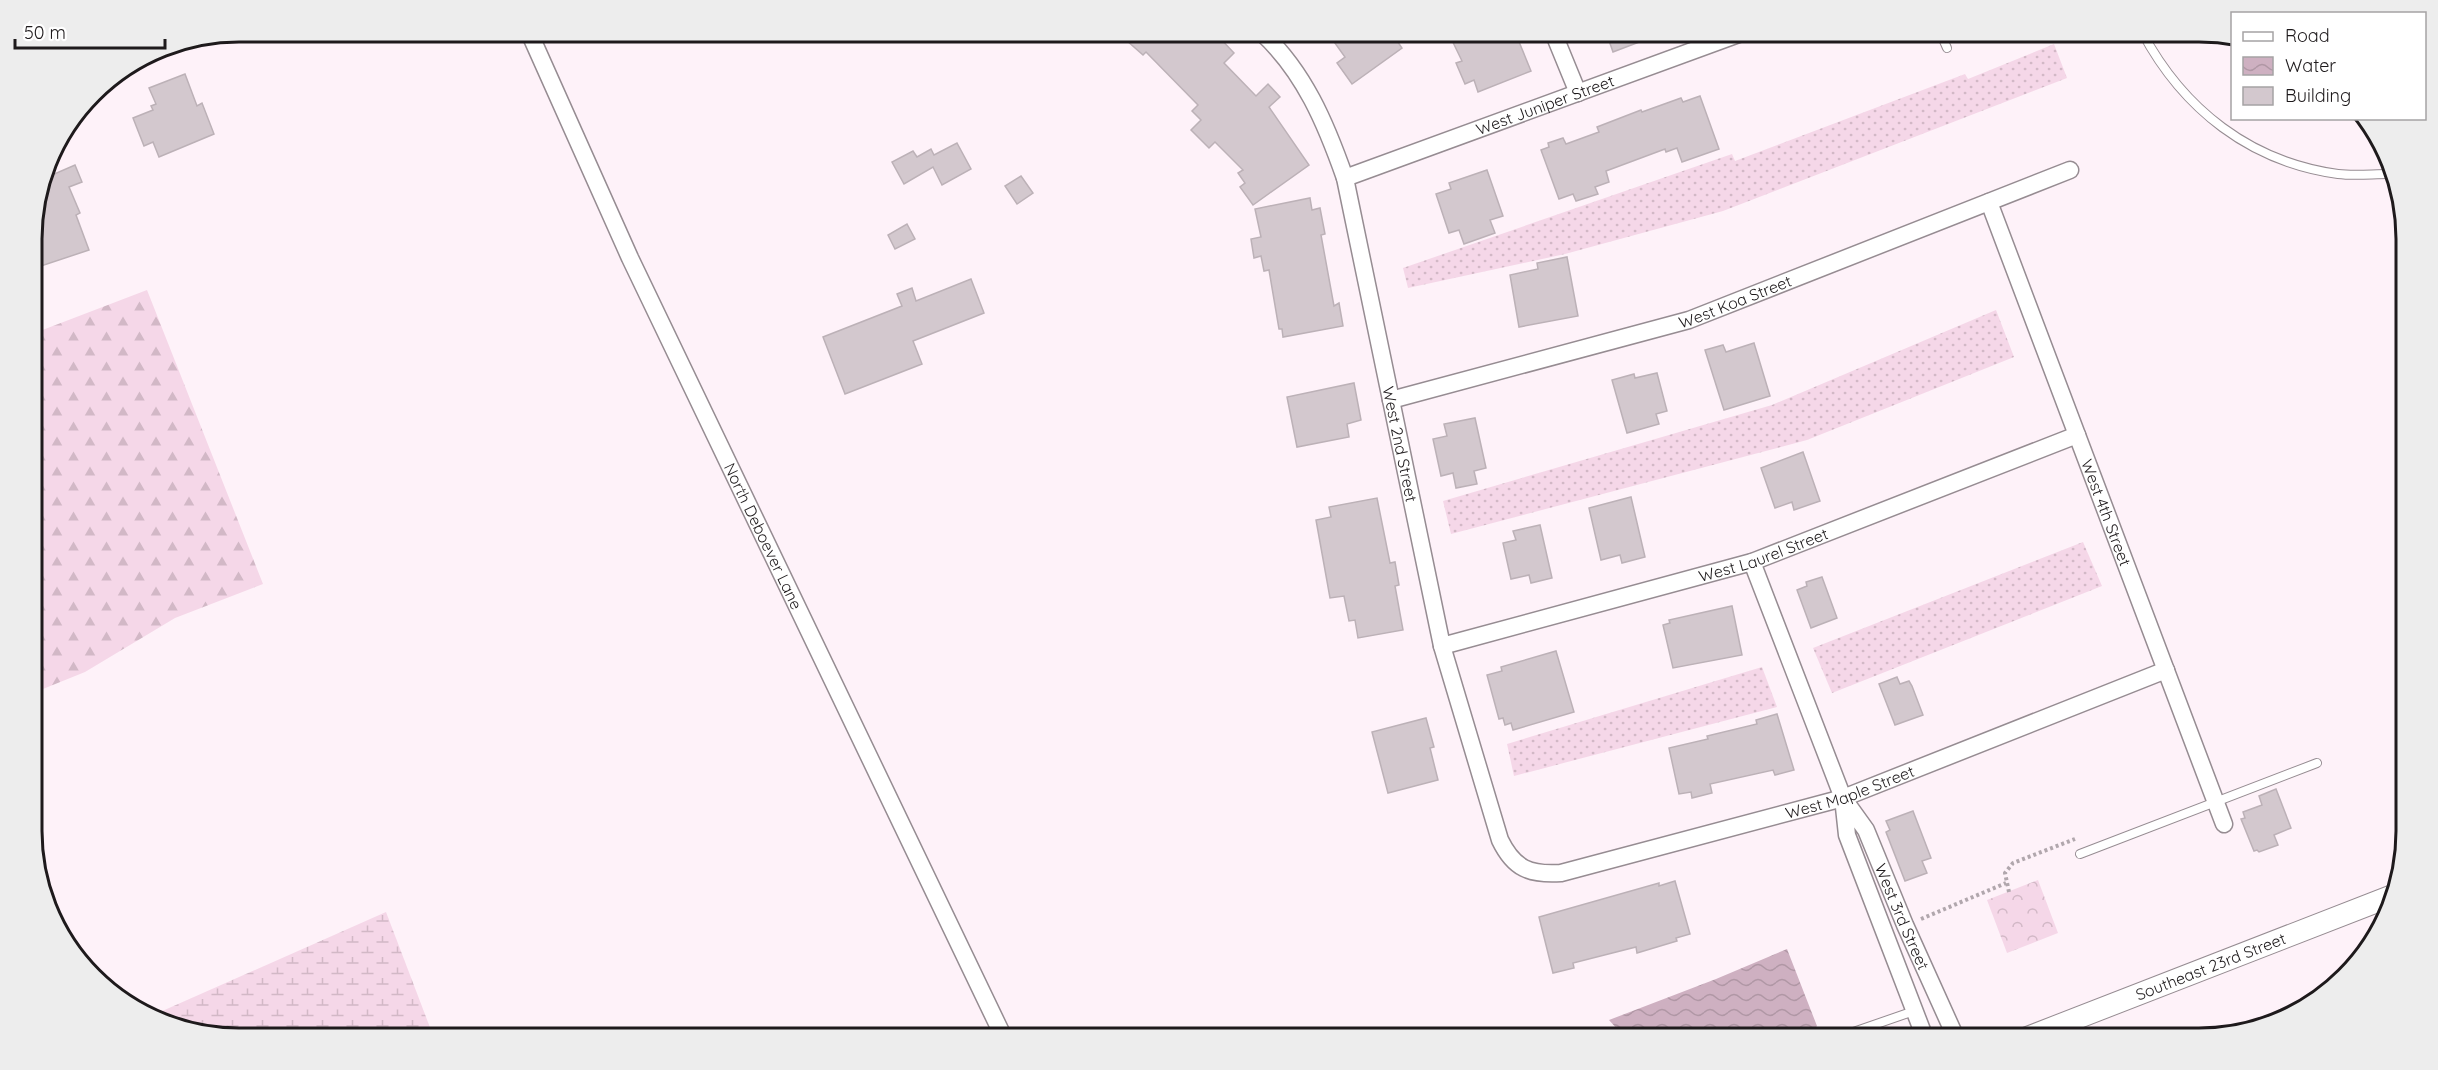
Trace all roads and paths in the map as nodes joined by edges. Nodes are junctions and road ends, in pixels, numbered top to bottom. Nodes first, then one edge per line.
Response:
1 (534, 42) edge
2 (1270, 42) edge
3 (1557, 42) edge
4 (1717, 42) edge
5 (1945, 42) edge
6 (2148, 42) edge
7 (1947, 48) dead end
8 (1578, 93) junction
9 (2070, 170) dead end
10 (2384, 174) edge
11 (1345, 178) junction
12 (1989, 202) junction
13 (1391, 400) junction
14 (2077, 435) junction
15 (1752, 562) junction
16 (1442, 646) junction
17 (2166, 670) junction
18 (2317, 763) dead end
19 (1843, 798) junction
20 (2215, 801) junction
21 (2224, 824) dead end
22 (2080, 854) dead end
23 (1522, 867) joint
24 (2006, 883) dead end
25 (2384, 899) edge
26 (1905, 925) junction
27 (1914, 1011) junction
28 (999, 1028) edge
29 (1865, 1028) edge
30 (1921, 1028) edge
31 (1951, 1028) edge
32 (2052, 1028) edge

1 - 28 street, North Deboever Lane
2 - 11 street, West 2nd Street
3 - 8 street
4 - 8 street, West Juniper Street
5 - 7 lane
6 - 10 lane
8 - 11 street, West Juniper Street
9 - 12 street, West Koa Street
11 - 13 street, West 2nd Street
12 - 13 street, West Koa Street
12 - 14 street, West 4th Street
13 - 16 street, West 2nd Street
14 - 15 street, West Laurel Street
14 - 17 street, West 4th Street
15 - 16 street, West Laurel Street
15 - 19 street, West 3rd Street
16 - 23 street, West 2nd Street
17 - 19 street, West Maple Street
17 - 20 street, West 4th Street
18 - 20 lane
19 - 23 street, West Maple Street
19 - 26 street, West 3rd Street
19 - 27 street, West 3rd Street
20 - 21 street, West 4th Street
20 - 22 lane
24 - 26 path
25 - 32 street, Southeast 23rd Street
26 - 31 street, West 3rd Street
27 - 29 lane
27 - 30 street, West 3rd Street

